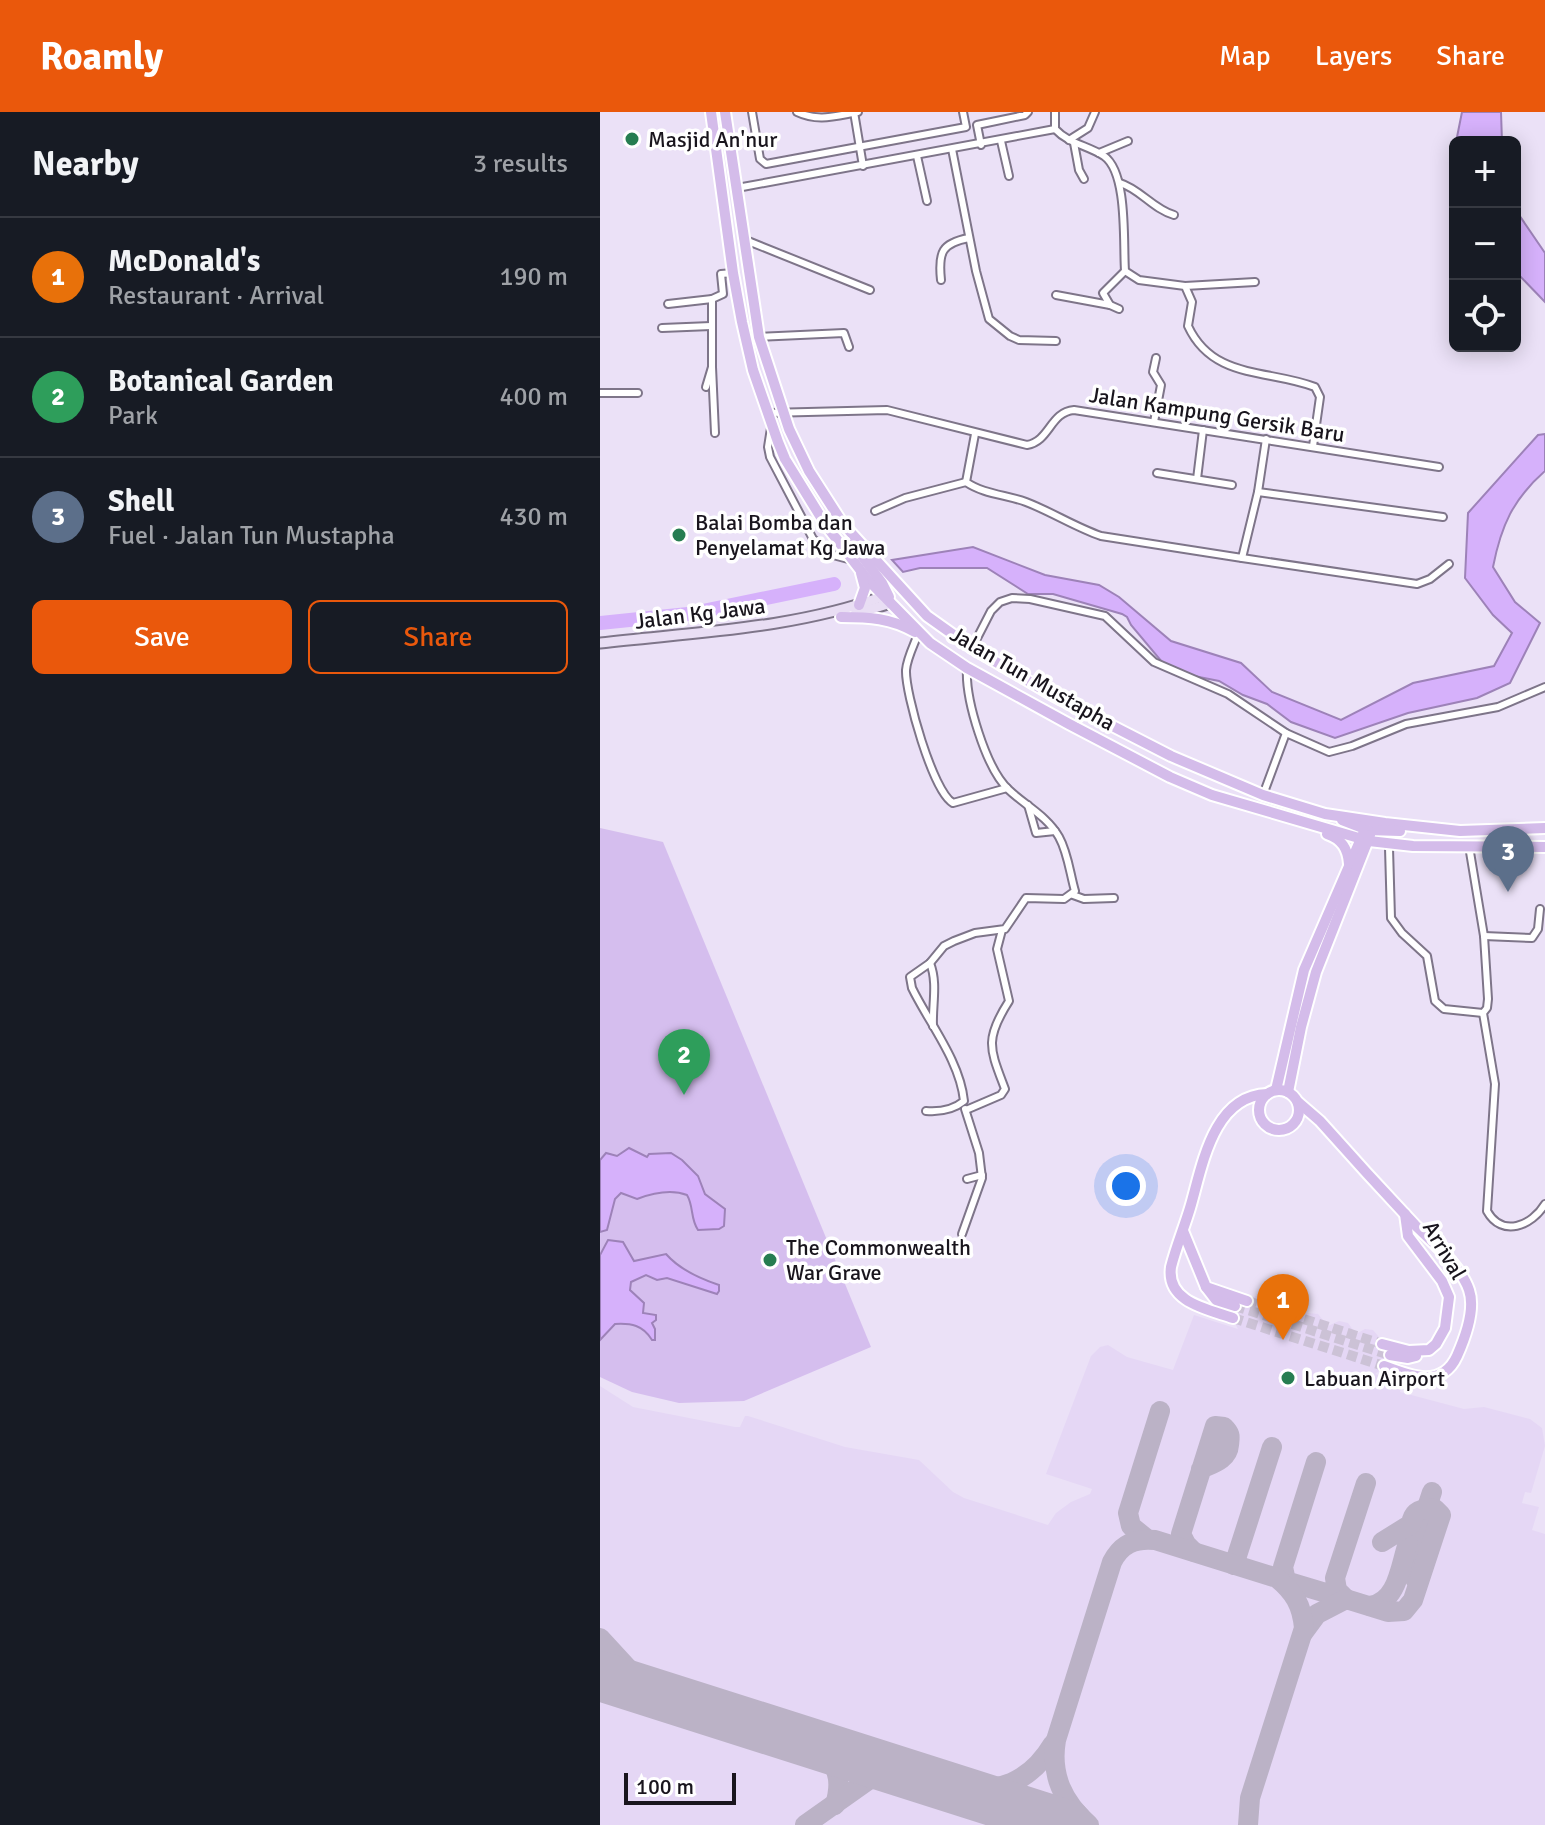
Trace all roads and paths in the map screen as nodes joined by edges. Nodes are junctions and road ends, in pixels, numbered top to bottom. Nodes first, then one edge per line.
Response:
1 (725, 112) edge
2 (753, 112) edge
3 (797, 112) edge
4 (855, 112) edge
5 (963, 112) edge
6 (1028, 112) edge
7 (1055, 112) edge
8 (1095, 112) edge
9 (711, 113) edge
10 (977, 125) junction
11 (966, 127) junction
12 (1055, 129) junction
13 (1001, 141) junction
14 (1128, 141) dead end
15 (1071, 142) junction
16 (981, 145) junction
17 (860, 148) junction
18 (952, 149) junction
19 (1098, 153) junction
20 (917, 156) junction
21 (863, 166) junction
22 (1009, 176) dead end
23 (1084, 179) dead end
24 (1120, 183) junction
25 (737, 188) junction
26 (927, 201) dead end
27 (1174, 215) dead end
28 (969, 238) junction
29 (743, 239) junction
30 (1125, 271) junction
31 (733, 273) junction
32 (941, 280) dead end
33 (1255, 282) dead end
34 (1185, 286) junction
35 (870, 290) dead end
36 (1056, 295) dead end
37 (712, 299) junction
38 (668, 304) dead end
39 (1110, 305) junction
40 (1119, 309) dead end
41 (711, 326) junction
42 (662, 328) dead end
43 (759, 337) junction
44 (1056, 341) dead end
45 (849, 347) dead end
46 (1156, 358) dead end
47 (712, 367) junction
48 (706, 387) dead end
49 (600, 393) edge
50 (638, 393) dead end
51 (782, 411) junction
52 (768, 413) junction
53 (1154, 422) junction
54 (772, 424) junction
55 (1203, 430) junction
56 (715, 433) dead end
57 (975, 434) junction
58 (1266, 439) junction
59 (1313, 446) junction
60 (1439, 467) dead end
61 (1157, 473) dead end
62 (1197, 479) junction
63 (966, 482) junction
64 (1232, 485) dead end
65 (1258, 492) junction
66 (875, 511) dead end
67 (1443, 517) dead end
68 (843, 524) junction
69 (1242, 558) junction
70 (852, 560) junction
71 (1449, 564) dead end
72 (861, 571) junction
73 (888, 598) junction
74 (859, 605) junction
75 (927, 616) junction
76 (841, 617) junction
77 (804, 619) junction
78 (918, 634) junction
79 (600, 643) edge
80 (930, 643) junction
81 (972, 648) junction
82 (967, 668) junction
83 (1545, 687) edge
84 (1286, 733) junction
85 (1007, 788) junction
86 (1263, 795) junction
87 (1028, 805) junction
88 (1325, 814) junction
89 (1285, 817) junction
90 (1545, 828) edge
91 (1055, 831) junction
92 (1460, 831) junction
93 (1366, 837) junction
94 (1413, 846) junction
95 (1469, 846) junction
96 (1545, 847) edge
97 (1389, 848) junction
98 (1529, 848) junction
99 (1545, 854) edge
100 (1353, 869) junction
101 (1073, 895) junction
102 (1114, 898) dead end
103 (1540, 909) dead end
104 (1002, 930) junction
105 (1484, 936) junction
106 (930, 963) junction
107 (1483, 1013) junction
108 (933, 1029) junction
109 (1271, 1092) junction
110 (1288, 1092) junction
111 (964, 1101) junction
112 (1298, 1102) junction
113 (966, 1110) junction
114 (926, 1111) dead end
115 (982, 1175) junction
116 (967, 1179) dead end
117 (1545, 1204) edge
118 (1405, 1214) junction
119 (1183, 1231) junction
120 (962, 1234) dead end
121 (1206, 1287) junction
122 (1247, 1301) tunnel mouth
123 (1382, 1344) tunnel mouth
124 (1429, 1350) junction
125 (1390, 1355) tunnel mouth
126 (1384, 1366) tunnel mouth

1 - 25 main road
2 - 17 street
3 - 4 street
4 - 17 street
5 - 11 street
6 - 10 street
7 - 12 street
8 - 15 street
9 - 31 main road, Jalan Tun Mustapha
10 - 11 street
10 - 16 street
11 - 17 street
12 - 13 street
12 - 15 street
13 - 16 street
13 - 22 street
14 - 19 street
15 - 19 street
15 - 23 street
16 - 18 street
17 - 21 street
18 - 20 street
18 - 28 street
19 - 24 street
20 - 21 street
20 - 26 street
21 - 25 street
24 - 27 street
24 - 30 street
25 - 29 main road
28 - 32 street
28 - 44 street
29 - 35 street
29 - 43 main road
30 - 34 street
30 - 39 street
31 - 37 street
31 - 52 main road, Jalan Tun Mustapha
33 - 34 street
34 - 59 street
36 - 39 street
37 - 38 street
37 - 41 street
39 - 40 street
41 - 42 street
41 - 47 street
43 - 45 street
43 - 51 main road
46 - 53 street
47 - 48 street
47 - 56 street
49 - 50 street
51 - 52 street, Jalan Kampung Gersik Baru
51 - 57 street, Jalan Kampung Gersik Baru
51 - 68 main road
52 - 54 main road, Jalan Tun Mustapha
53 - 55 street, Jalan Kampung Gersik Baru
53 - 57 street, Jalan Kampung Gersik Baru
54 - 70 main road, Jalan Tun Mustapha
54 - 70 street
55 - 58 street, Jalan Kampung Gersik Baru
55 - 62 street
57 - 63 street
58 - 59 street, Jalan Kampung Gersik Baru
58 - 65 street
59 - 60 street, Jalan Kampung Gersik Baru
61 - 62 street
62 - 64 street
63 - 66 street
63 - 69 street
65 - 67 street
65 - 69 street
68 - 73 main road
68 - 75 main road
69 - 71 street
70 - 72 main road, Jalan Tun Mustapha
72 - 73 main road, Jalan Tun Mustapha
72 - 74 main road
73 - 74 main road, Jalan Kg Jawa
73 - 75 main road
73 - 76 main road, Jalan Kg Jawa
73 - 80 main road, Jalan Tun Mustapha
74 - 77 main road, Jalan Kg Jawa
75 - 81 main road
76 - 77 main road, Jalan Kg Jawa
76 - 78 main road
77 - 79 main road, Jalan Kg Jawa
78 - 80 main road
78 - 85 street
80 - 82 main road, Jalan Tun Mustapha
81 - 84 street
81 - 86 main road
82 - 85 street
82 - 89 main road, Jalan Tun Mustapha
83 - 84 street
84 - 86 street
85 - 87 street
86 - 88 main road
87 - 91 street
87 - 91 street
88 - 92 main road
88 - 93 main road
89 - 93 main road, Jalan Tun Mustapha
89 - 100 main road
90 - 92 main road
91 - 101 street
92 - 93 main road
93 - 94 main road, Jalan Tun Mustapha
93 - 100 main road
94 - 95 main road, Jalan Tun Mustapha
94 - 97 main road
95 - 98 main road, Jalan Tun Mustapha
95 - 105 street
96 - 98 main road, Jalan Tun Mustapha
97 - 100 main road
97 - 107 street
98 - 99 street
100 - 109 main road
100 - 110 main road
101 - 102 street
101 - 104 street
103 - 105 street
104 - 106 street
104 - 113 street
105 - 107 street
106 - 108 street
106 - 108 street
107 - 117 street
108 - 111 street
109 - 110 main road
109 - 112 main road
109 - 119 main road
110 - 112 main road
111 - 113 street
111 - 114 street
112 - 118 main road
113 - 115 street
115 - 116 street
115 - 120 street
118 - 124 main road, Arrival
118 - 126 main road
119 - 121 main road
119 - 121 main road
121 - 122 main road
123 - 124 main road
124 - 125 main road

